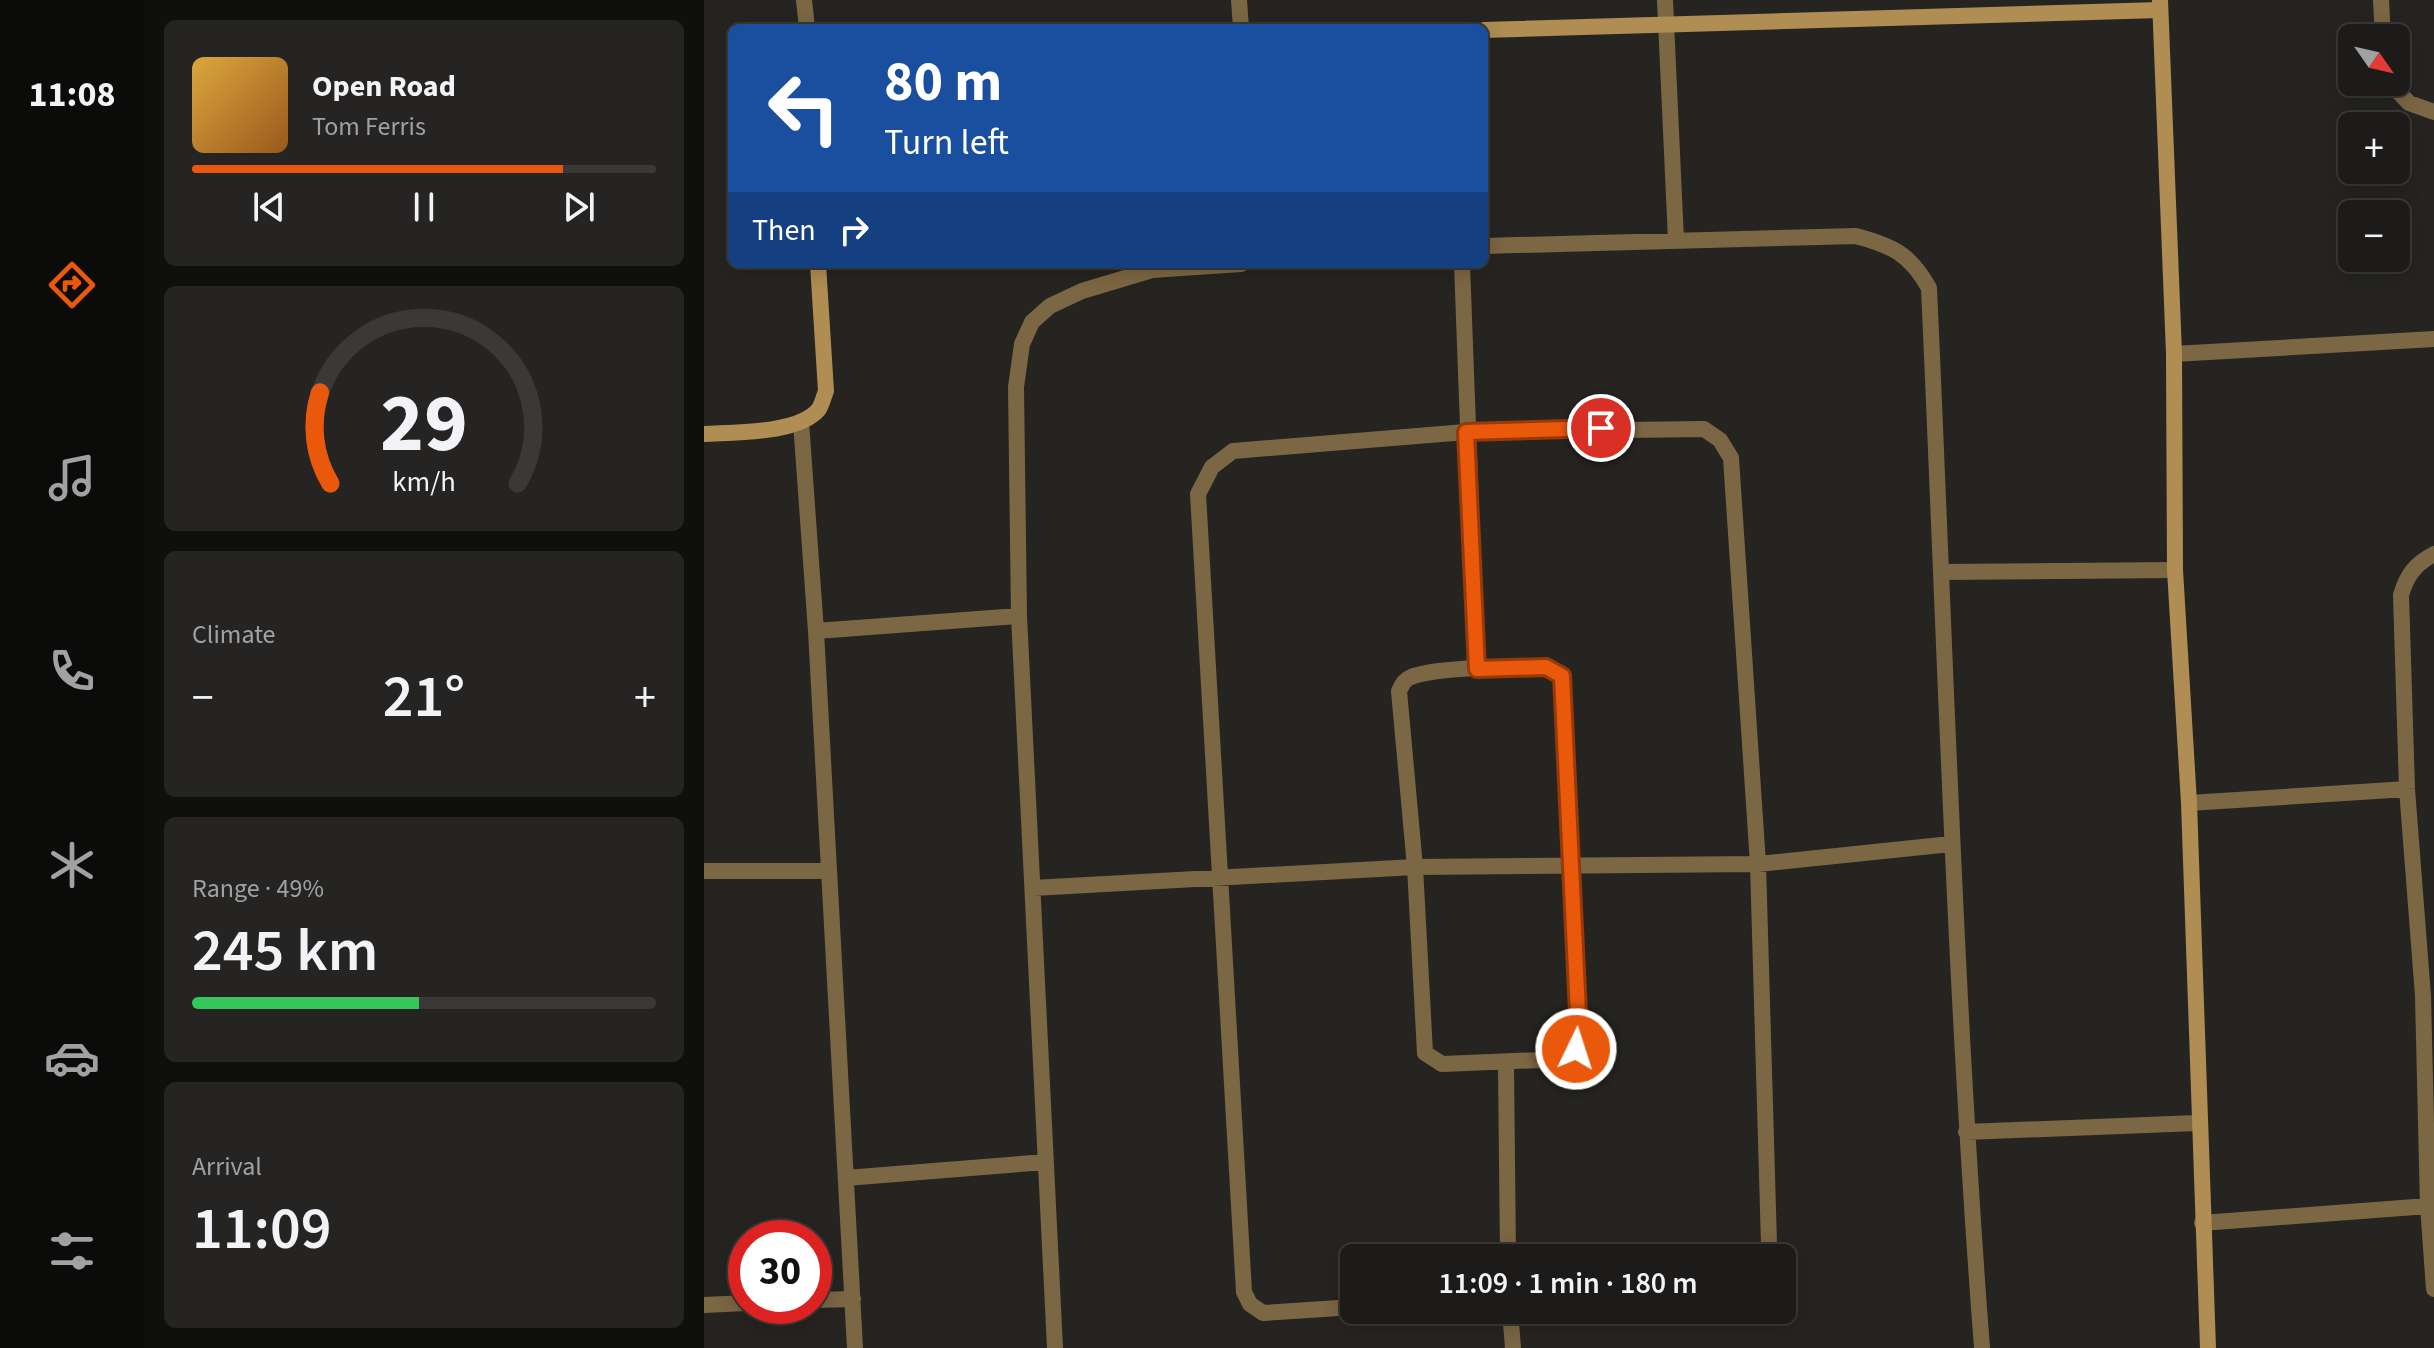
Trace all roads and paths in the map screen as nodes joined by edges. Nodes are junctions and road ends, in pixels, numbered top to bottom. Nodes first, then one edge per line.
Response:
1 (804, 0) edge
2 (1239, 0) edge
3 (1665, 0) edge
4 (2381, 0) edge
5 (2160, 5) edge
6 (1666, 23) junction
7 (807, 24) edge
8 (1241, 24) edge
9 (2382, 24) edge
10 (1488, 30) edge
11 (2402, 96) edge
12 (2434, 112) edge
13 (1676, 240) junction
14 (1488, 246) edge
15 (818, 268) edge
16 (1182, 268) edge
17 (1462, 268) edge
18 (2434, 339) edge
19 (2174, 354) junction
20 (801, 422) junction
21 (1466, 432) junction
22 (704, 434) edge
23 (2434, 554) edge
24 (2175, 570) junction
25 (1942, 572) junction
26 (1019, 616) junction
27 (816, 631) junction
28 (1477, 669) junction
29 (2407, 789) junction
30 (2189, 803) junction
31 (1951, 844) junction
32 (1758, 864) junction
33 (1572, 866) junction
34 (1415, 867) junction
35 (704, 871) edge
36 (829, 871) junction
37 (1218, 878) junction
38 (1033, 888) junction
39 (2428, 996) edge
40 (1506, 1064) junction
41 (2197, 1123) junction
42 (1966, 1132) junction
43 (1045, 1162) junction
44 (846, 1178) junction
45 (2428, 1206) junction
46 (2202, 1223) junction
47 (1508, 1244) edge
48 (1769, 1244) edge
49 (2434, 1289) edge
50 (853, 1299) junction
51 (832, 1300) edge
52 (728, 1304) edge
53 (704, 1305) edge
54 (1340, 1308) edge
55 (1511, 1324) edge
56 (855, 1348) edge
57 (1055, 1348) edge
58 (1513, 1348) edge
59 (1982, 1348) edge
60 (2208, 1348) edge

1 - 7 street
2 - 8 street
3 - 6 street
4 - 9 street
5 - 6 street
5 - 19 street
6 - 10 street
6 - 13 street
11 - 12 street
13 - 14 street
13 - 25 street
15 - 20 street
16 - 26 street
17 - 21 street
18 - 19 street
19 - 24 street
20 - 22 street
20 - 27 street
21 - 28 street
21 - 32 street
21 - 37 street
23 - 29 street
24 - 25 street
24 - 30 street
25 - 31 street
26 - 27 street
26 - 38 street
27 - 36 street
28 - 33 street
28 - 34 street
29 - 30 street
29 - 39 street
30 - 41 street
31 - 32 street
31 - 42 street
32 - 33 street
32 - 48 street
33 - 34 street
33 - 40 street
34 - 37 street
34 - 40 street
35 - 36 street
36 - 44 street
37 - 38 street
37 - 54 street
38 - 43 street
39 - 45 street
40 - 47 street
41 - 42 street
41 - 46 street
42 - 59 street
43 - 44 street
43 - 57 street
44 - 50 street
45 - 46 street
45 - 49 street
46 - 60 street
50 - 51 street
50 - 56 street
52 - 53 street
55 - 58 street

